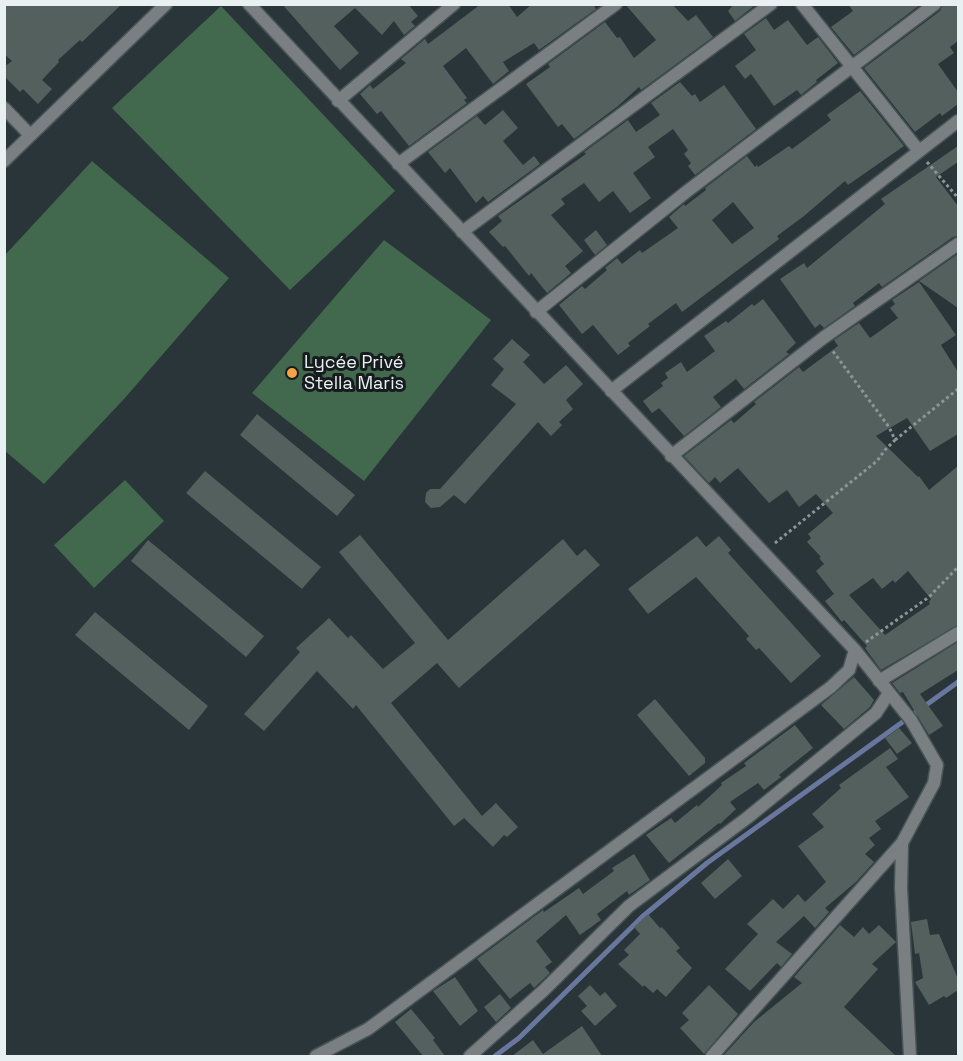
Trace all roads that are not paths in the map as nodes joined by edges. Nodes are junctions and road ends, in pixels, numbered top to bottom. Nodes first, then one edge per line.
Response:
1 (249, 4) edge
2 (454, 4) edge
3 (616, 4) edge
4 (771, 4) edge
5 (802, 4) edge
6 (935, 4) edge
7 (163, 6) edge
8 (851, 68) junction
9 (338, 101) junction
10 (4, 108) edge
11 (958, 121) edge
12 (30, 135) junction
13 (918, 151) junction
14 (4, 161) edge
15 (398, 164) junction
16 (462, 232) junction
17 (958, 244) edge
18 (536, 312) junction
19 (611, 392) junction
20 (671, 456) junction
21 (958, 633) edge
22 (855, 650) junction
23 (879, 681) junction
24 (892, 696) junction
25 (902, 843) junction
26 (316, 1056) edge
27 (470, 1056) edge
28 (712, 1056) edge
29 (910, 1056) edge

1 - 9 street
2 - 9 street
3 - 15 street
4 - 16 street
5 - 8 street
6 - 8 street
7 - 12 street
8 - 13 street
8 - 18 street
9 - 15 street
10 - 12 street
11 - 13 street
12 - 14 street
13 - 19 street
15 - 16 street
16 - 18 street
17 - 20 street
18 - 19 street
19 - 20 street
20 - 22 street
21 - 23 street
22 - 23 street
22 - 26 street
23 - 24 street
24 - 25 street
24 - 27 street
25 - 28 street
25 - 29 street

